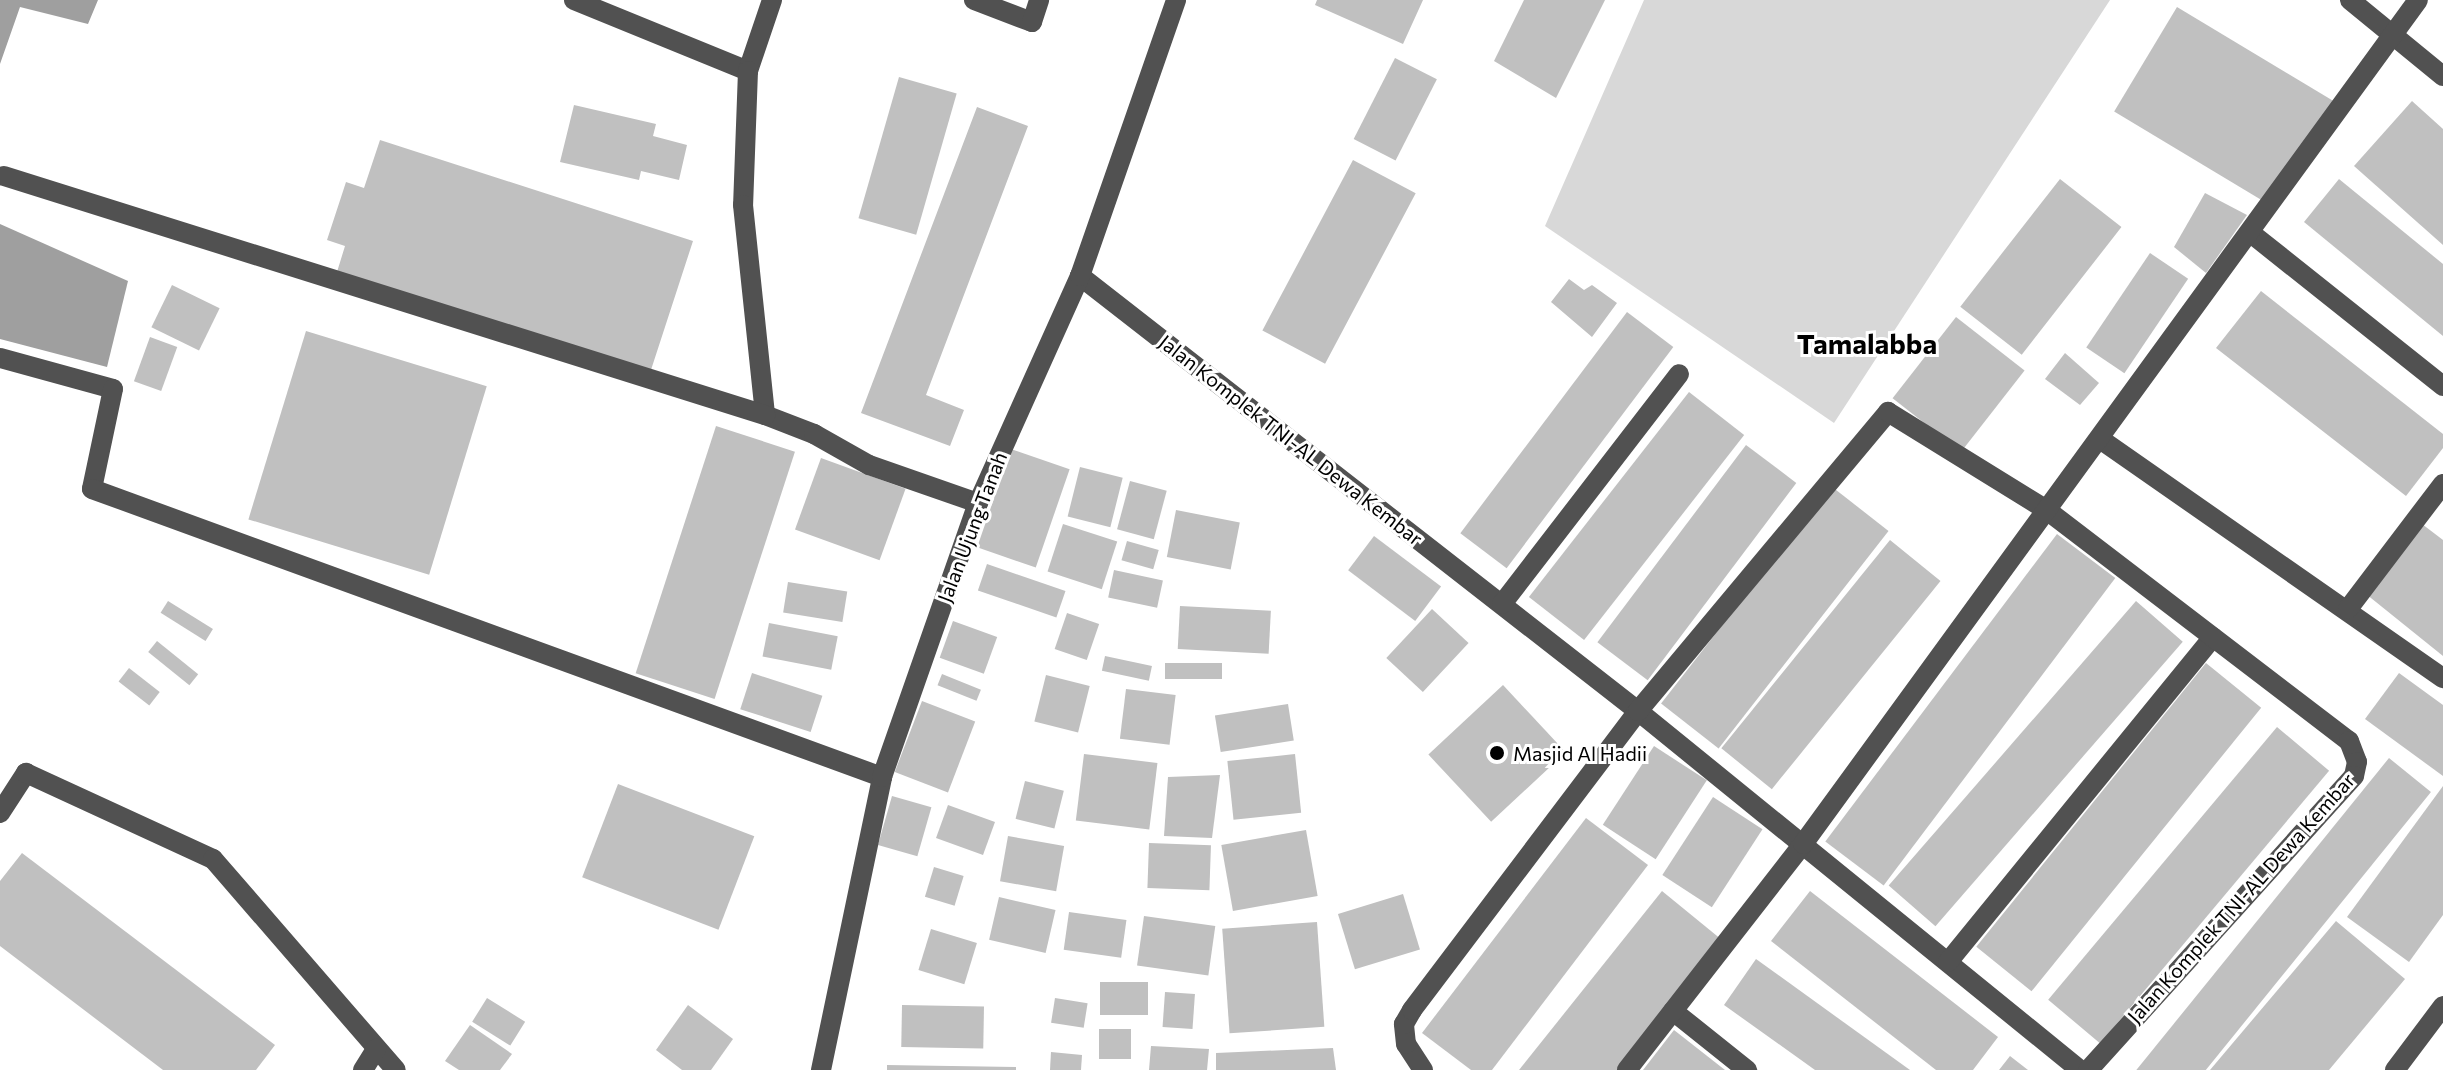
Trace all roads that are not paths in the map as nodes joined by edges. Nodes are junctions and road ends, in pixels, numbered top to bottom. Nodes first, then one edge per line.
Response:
1 (574, 0) edge
2 (772, 0) edge
3 (974, 0) edge
4 (1039, 0) edge
5 (1176, 0) edge
6 (2350, 0) edge
7 (2418, 0) edge
8 (2394, 34) junction
9 (748, 71) junction
10 (2443, 76) edge
11 (4, 176) dead end
12 (2252, 234) junction
13 (1080, 276) junction
14 (0, 358) edge
15 (1679, 374) dead end
16 (2443, 386) edge
17 (765, 415) junction
18 (2100, 439) junction
19 (2443, 484) edge
20 (978, 503) junction
21 (2048, 511) junction
22 (1502, 604) junction
23 (2348, 609) junction
24 (2213, 637) junction
25 (2443, 678) edge
26 (1638, 711) junction
27 (882, 777) junction
28 (0, 813) edge
29 (1803, 844) junction
30 (1948, 962) junction
31 (2443, 1006) edge
32 (1673, 1011) junction
33 (376, 1049) junction
34 (363, 1070) edge
35 (396, 1070) edge
36 (821, 1070) edge
37 (1423, 1070) edge
38 (1627, 1070) edge
39 (1747, 1070) edge
40 (2080, 1070) edge
41 (2088, 1070) edge
42 (2395, 1070) edge

1 - 9 street
2 - 9 street
3 - 4 street
5 - 13 street, Jalan Ujung Tanah
6 - 8 street
7 - 8 street
8 - 10 street
8 - 12 street
9 - 17 street
11 - 17 street
12 - 16 street
12 - 18 street
13 - 20 street, Jalan Ujung Tanah
13 - 22 street, Jalan Komplek TNI-AL Dewa Kembar
14 - 27 street
15 - 22 street
17 - 20 street
18 - 21 street
18 - 23 street
19 - 23 street
20 - 27 street, Jalan Ujung Tanah
21 - 24 street, Jalan Komplek TNI-AL Dewa Kembar
21 - 26 street, Jalan Komplek TNI-AL Dewa Kembar
21 - 29 street
22 - 26 street, Jalan Komplek TNI-AL Dewa Kembar
23 - 25 street
24 - 30 street
24 - 41 street, Jalan Komplek TNI-AL Dewa Kembar
26 - 29 street, Jalan Komplek TNI-AL Dewa Kembar
26 - 37 street, Jalan Komplek TNI-AL Dewa Kembar
27 - 36 street, Jalan Ujung Tanah
28 - 33 street
29 - 30 street, Jalan Komplek TNI-AL Dewa Kembar
29 - 32 street
30 - 40 street, Jalan Komplek TNI-AL Dewa Kembar
31 - 42 street
32 - 38 street
32 - 39 street
33 - 34 street
33 - 35 street

